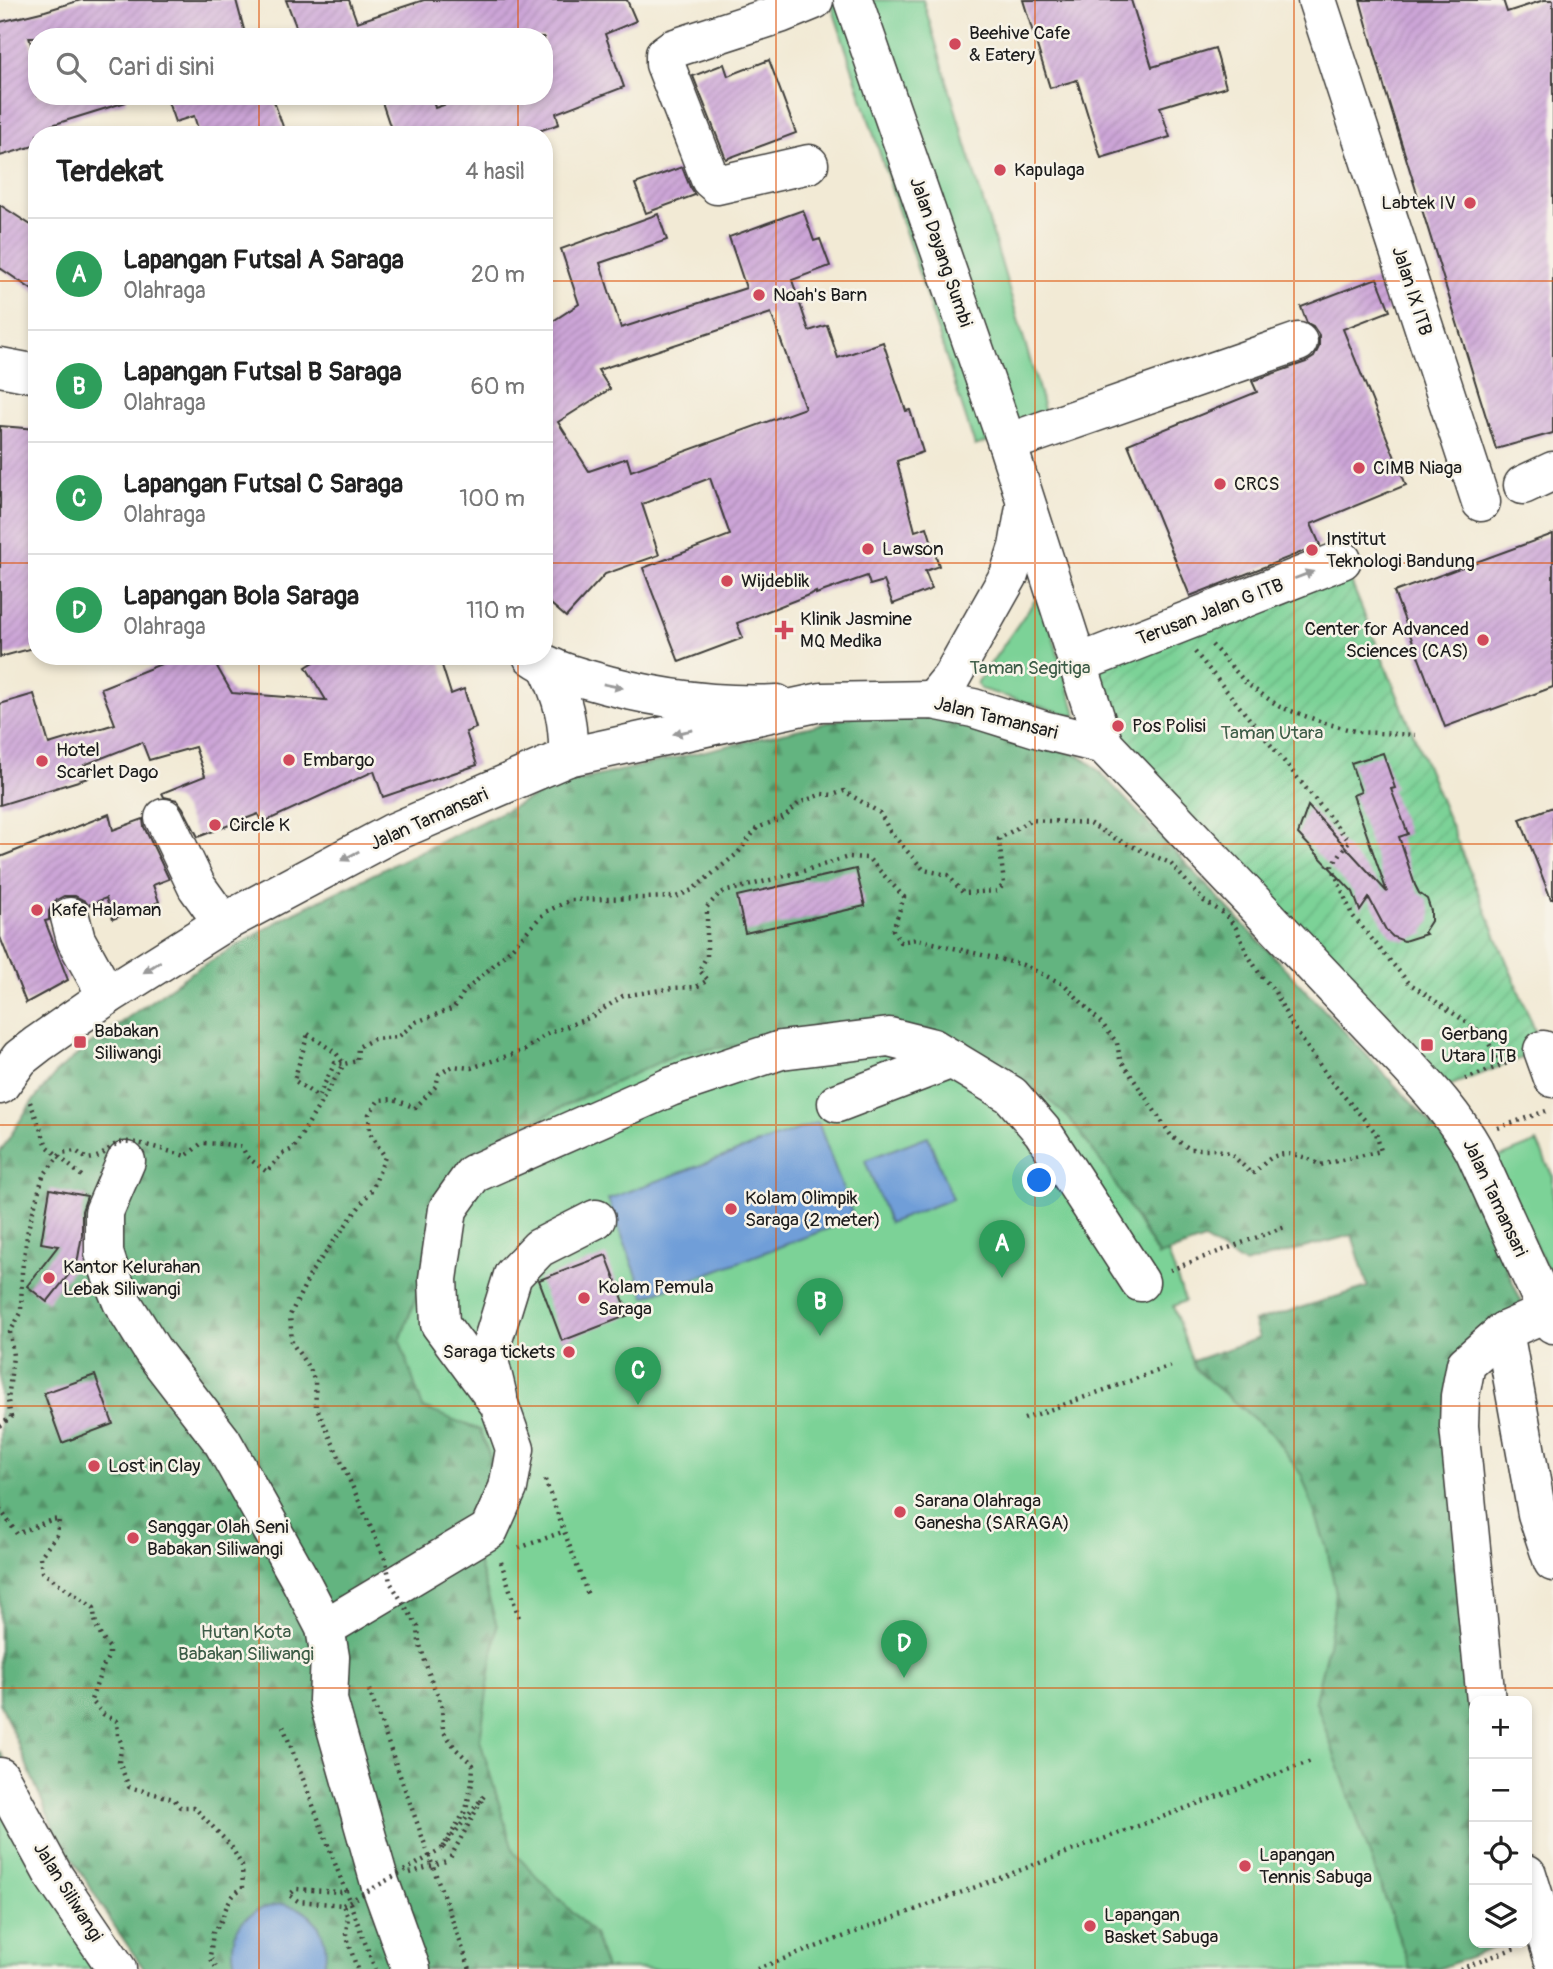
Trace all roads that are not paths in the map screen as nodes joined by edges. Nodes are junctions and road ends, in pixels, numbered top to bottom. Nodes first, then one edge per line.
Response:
1 (814, 0) edge
2 (853, 0) edge
3 (1317, 0) edge
4 (809, 164) dead end
5 (1298, 342) dead end
6 (0, 367) edge
7 (28, 372) edge
8 (1007, 443) junction
9 (1481, 502) dead end
10 (1026, 505) junction
11 (1342, 560) dead end
12 (1077, 664) junction
13 (542, 665) edge
14 (549, 665) edge
15 (933, 700) junction
16 (821, 702) junction
17 (1104, 745) junction
18 (568, 757) junction
19 (164, 818) dead end
20 (70, 917) dead end
21 (223, 923) junction
22 (107, 996) junction
23 (952, 1059) junction
24 (11, 1072) edge
25 (836, 1103) dead end
26 (126, 1161) dead end
27 (596, 1219) dead end
28 (1140, 1282) road end
29 (1550, 1318) edge
30 (1504, 1331) junction
31 (499, 1404) junction
32 (1553, 1562) edge
33 (325, 1628) junction
34 (1486, 1696) edge
35 (0, 1777) edge
36 (1530, 1885) edge
37 (1549, 1947) edge
38 (117, 1969) edge
39 (411, 1969) edge

1 - 4 main road
2 - 8 main road, Jalan Dayang Sumbi
3 - 9 main road, Jalan IX ITB
5 - 8 main road
6 - 7 main road
8 - 10 main road, Jalan Dayang Sumbi
10 - 12 main road, Jalan Dayang Sumbi
10 - 15 main road, Jalan Dayang Sumbi
12 -> 11 main road, Terusan Jalan G ITB
12 - 17 main road, Jalan Dayang Sumbi
13 - 18 main road
14 -> 16 main road
15 - 16 main road, Jalan Tamansari
15 - 17 main road, Jalan Tamansari
16 -> 18 main road, Jalan Tamansari
17 - 29 main road, Jalan Tamansari
18 -> 21 main road, Jalan Tamansari
19 - 21 main road
20 - 22 main road
21 -> 22 main road, Jalan Tamansari
22 - 24 main road, Jalan Tamansari
23 - 25 main road
23 - 28 main road
23 - 31 main road
26 - 33 main road
27 - 31 main road
29 - 30 main road
30 - 32 main road
30 - 34 main road
31 - 33 main road
33 - 39 main road
35 - 38 main road, Jalan Siliwangi
36 - 37 main road

